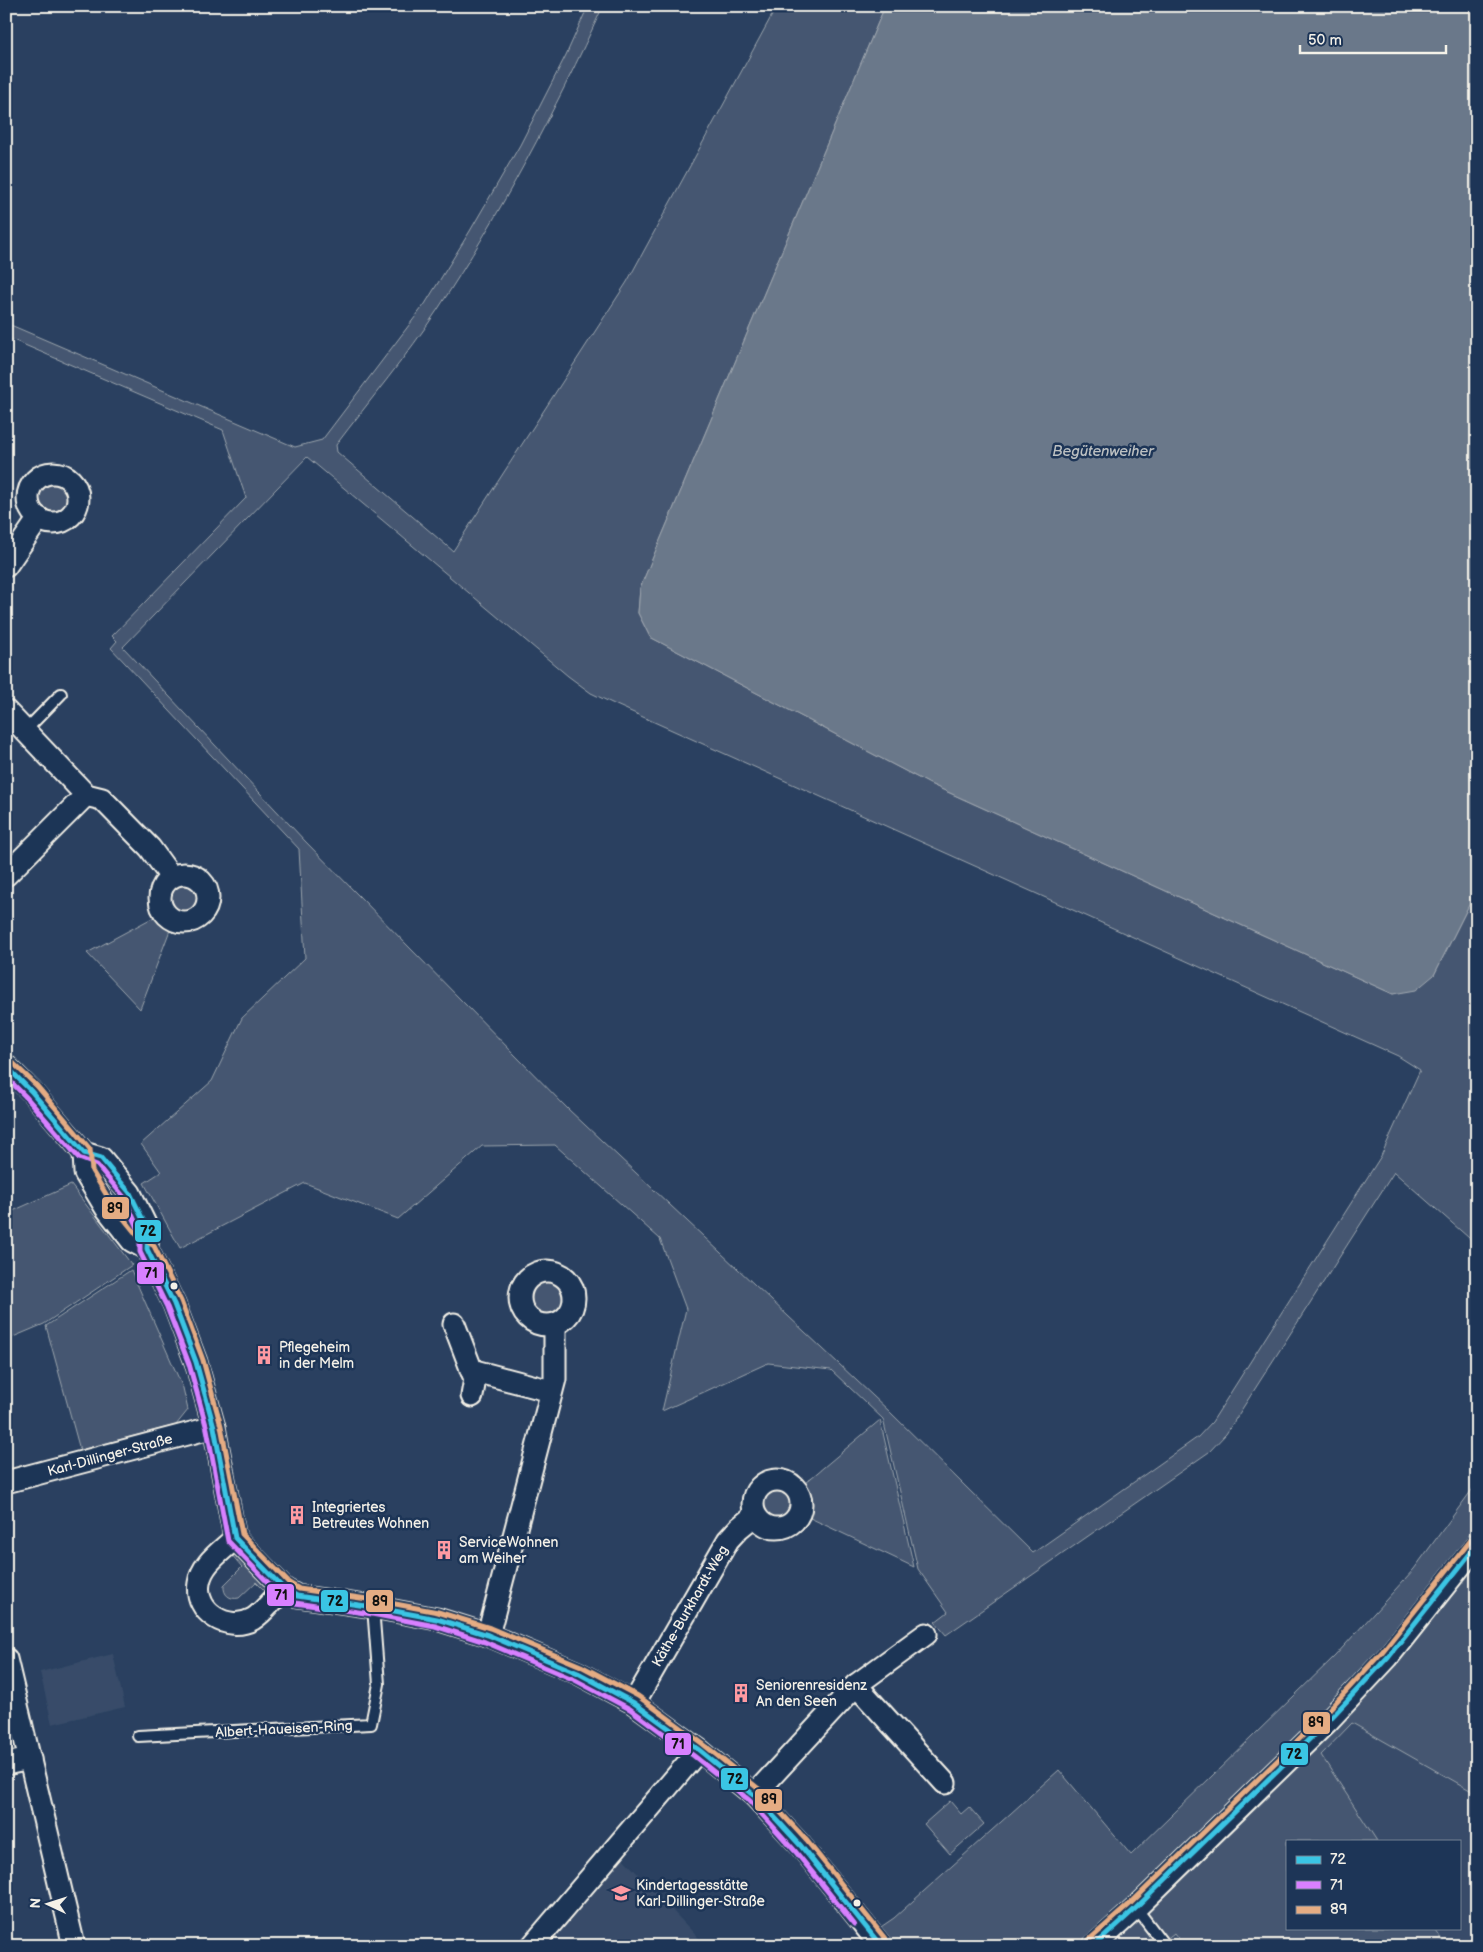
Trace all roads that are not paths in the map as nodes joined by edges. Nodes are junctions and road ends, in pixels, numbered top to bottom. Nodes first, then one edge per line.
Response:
1 (39, 518) dead end
2 (6, 566) edge
3 (61, 694) dead end
4 (6, 712) edge
5 (25, 731) junction
6 (86, 795) junction
7 (6, 875) edge
8 (171, 877) dead end
9 (6, 1066) edge
10 (84, 1153) junction
11 (147, 1249) junction
12 (454, 1324) dead end
13 (555, 1324) dead end
14 (471, 1370) junction
15 (551, 1391) junction
16 (472, 1396) dead end
17 (214, 1427) junction
18 (6, 1482) edge
19 (755, 1515) dead end
20 (235, 1538) junction
21 (1477, 1545) edge
22 (284, 1589) junction
23 (373, 1607) junction
24 (926, 1634) dead end
25 (488, 1635) junction
26 (6, 1659) edge
27 (856, 1686) junction
28 (634, 1703) junction
29 (138, 1736) dead end
30 (699, 1750) junction
31 (30, 1759) junction
32 (6, 1764) edge
33 (945, 1783) dead end
34 (754, 1795) junction
35 (1136, 1908) junction
36 (74, 1946) edge
37 (532, 1946) edge
38 (881, 1946) edge
39 (1094, 1946) edge
40 (1165, 1946) edge

1 - 2 street
3 - 5 lane
4 - 5 street
5 - 6 street
6 - 7 street
6 - 8 street
9 - 10 street
10 - 11 street
10 - 11 street
11 - 17 street
12 - 14 street
13 - 15 street
14 - 15 street
14 - 16 street
15 - 25 street
17 - 18 street, Karl-Dillinger-Straße
17 - 20 street
19 - 28 street, Käthe-Burkhardt-Weg
20 - 22 street
20 - 22 street
21 - 35 street
22 - 23 street
23 - 25 street
23 - 29 lane, Albert-Haueisen-Ring
24 - 27 street
25 - 28 street
26 - 31 street
27 - 33 street
27 - 34 street
28 - 30 street
30 - 34 street
30 - 37 street
31 - 32 street
31 - 36 street
34 - 38 street
35 - 39 street
35 - 40 lane

